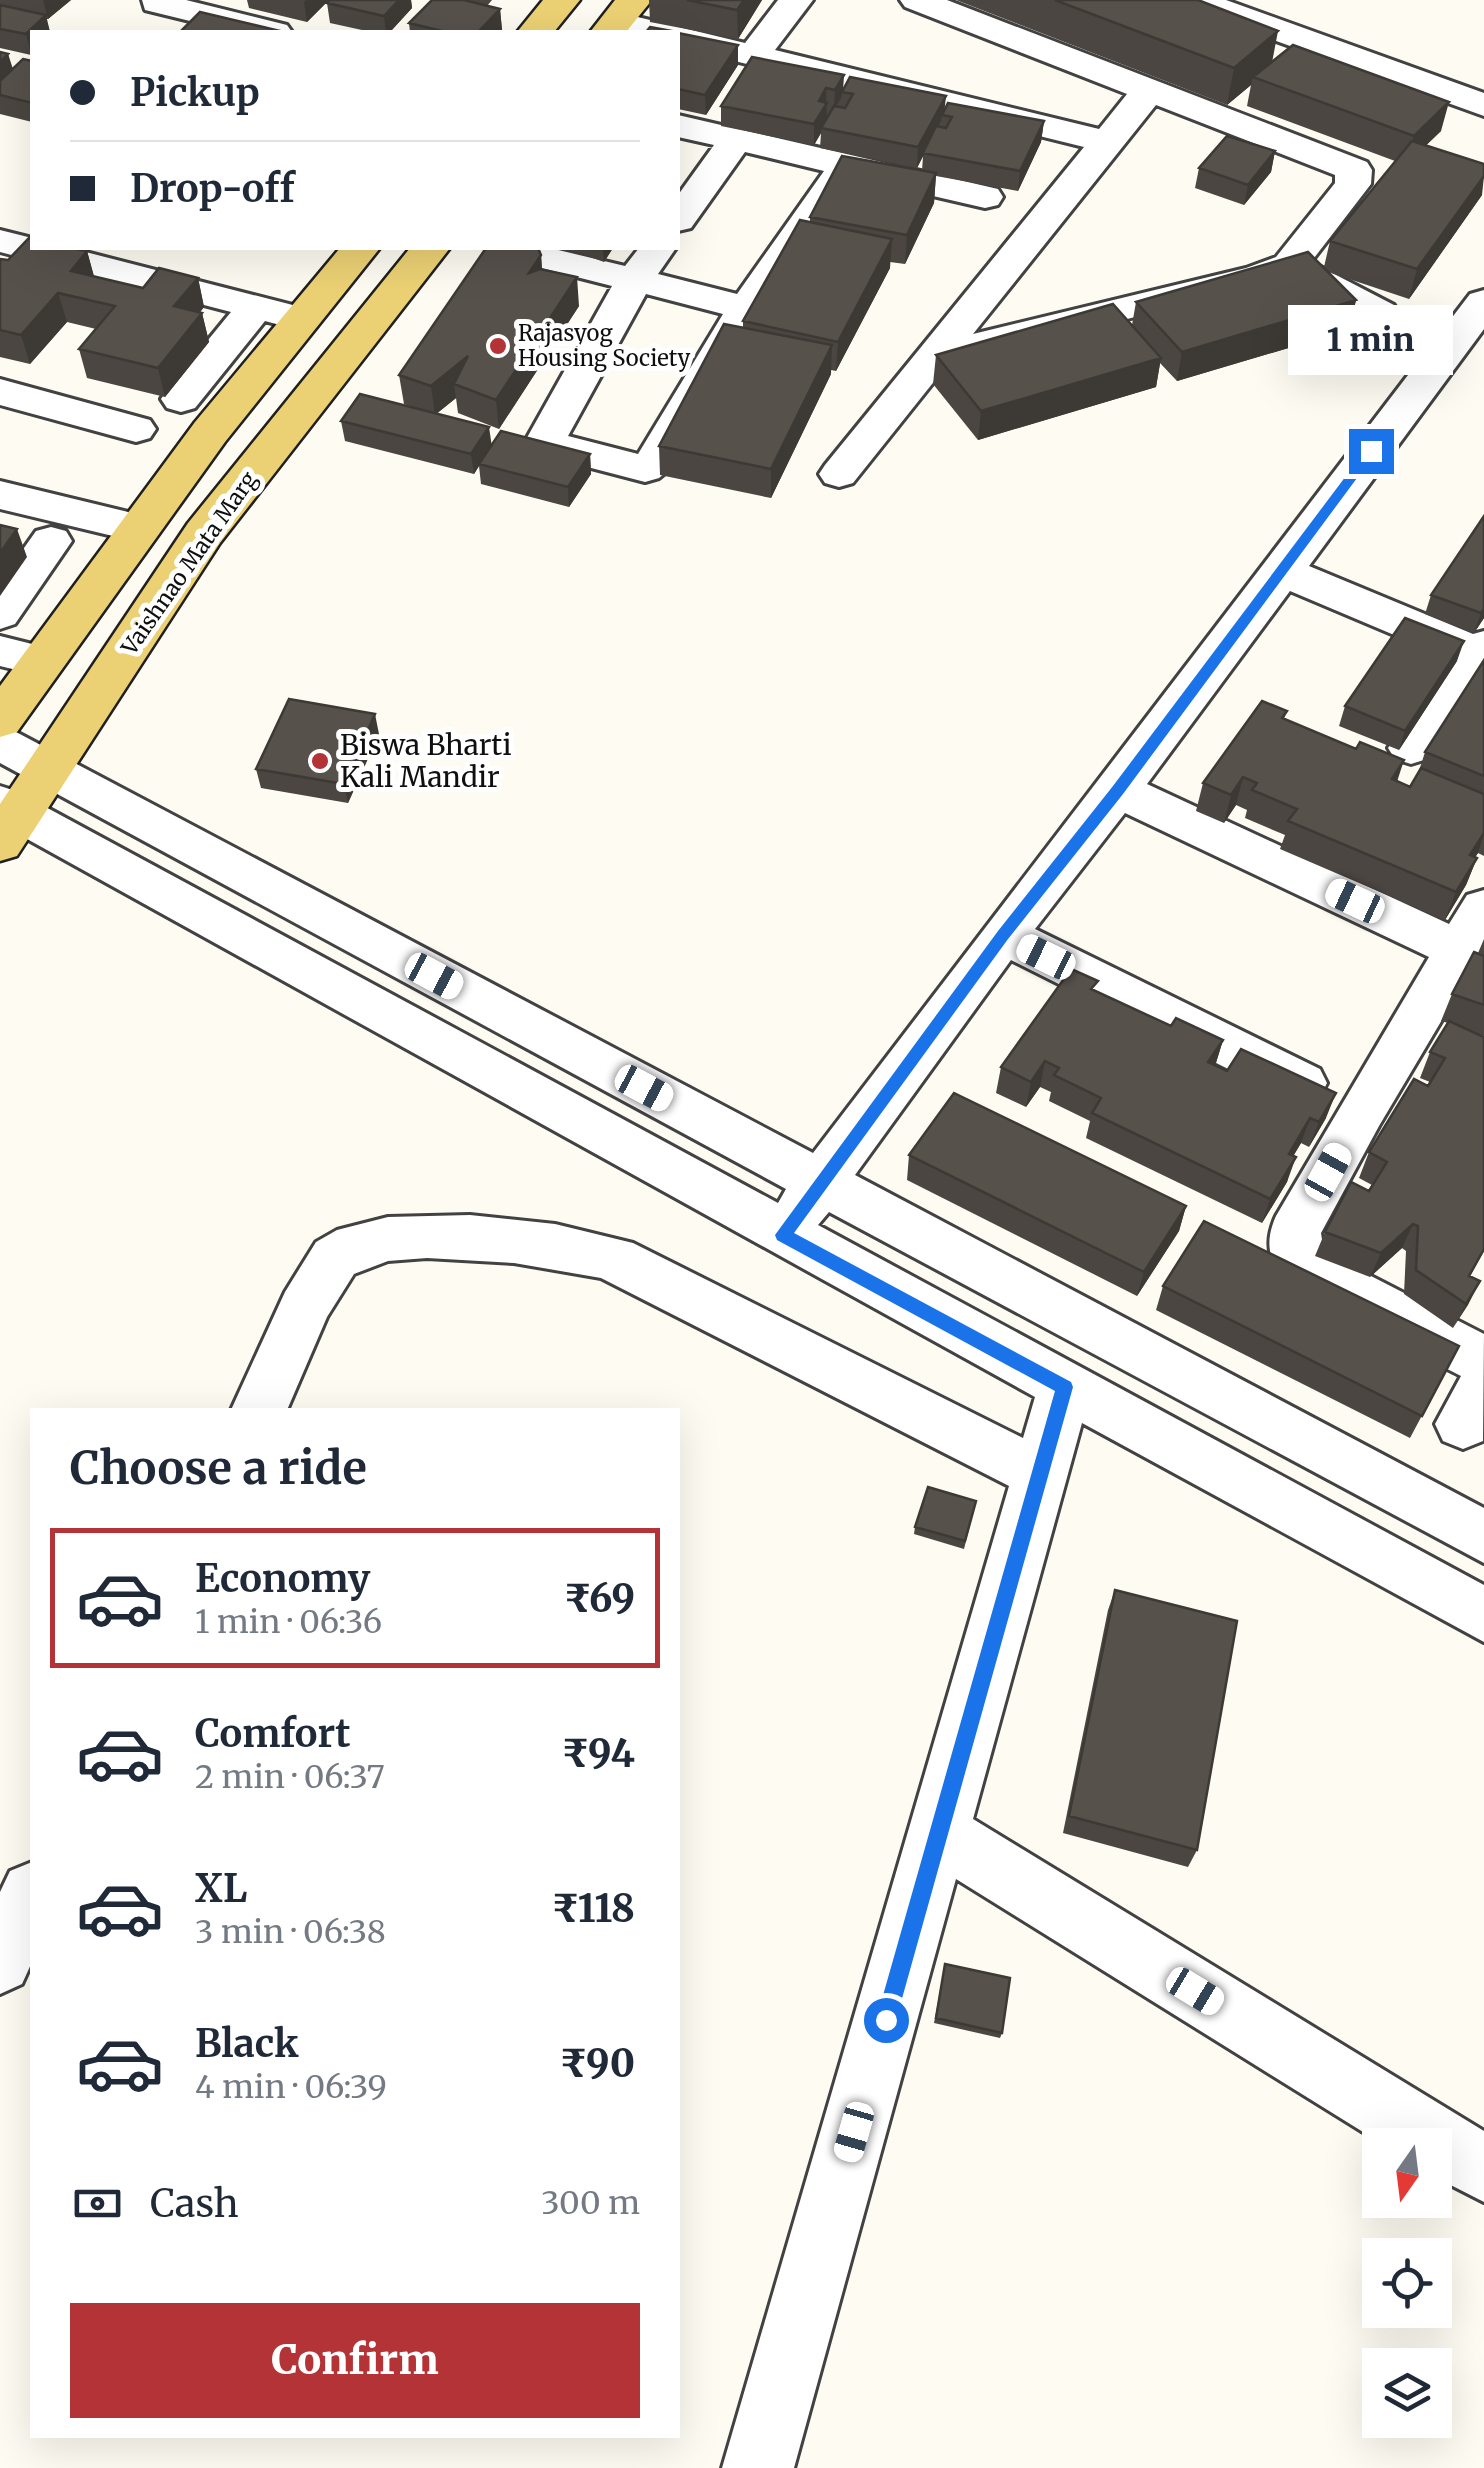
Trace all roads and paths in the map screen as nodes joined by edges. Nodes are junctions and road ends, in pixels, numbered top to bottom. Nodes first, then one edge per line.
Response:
1 (562, 0) edge
2 (796, 0) edge
3 (917, 0) edge
4 (1194, 0) edge
5 (156, 3) dead end
6 (620, 18) edge
7 (267, 30) edge
8 (537, 30) edge
9 (654, 30) edge
10 (680, 37) edge
11 (754, 55) junction
12 (1150, 90) junction
13 (1484, 106) edge
14 (680, 126) edge
15 (737, 138) junction
16 (1106, 141) junction
17 (846, 165) junction
18 (985, 198) dead end
19 (680, 217) edge
20 (15, 245) edge
21 (34, 250) edge
22 (358, 250) edge
23 (428, 250) edge
24 (514, 250) edge
25 (657, 250) edge
26 (1007, 264) junction
27 (1289, 266) junction
28 (0, 279) edge
29 (635, 280) junction
30 (1484, 302) edge
31 (254, 308) junction
32 (746, 308) junction
33 (1380, 313) dead end
34 (302, 320) junction
35 (1072, 322) junction
36 (933, 356) junction
37 (0, 392) edge
38 (181, 399) dead end
39 (136, 429) dead end
40 (839, 474) dead end
41 (0, 495) edge
42 (138, 528) junction
43 (51, 540) dead end
44 (1281, 571) junction
45 (0, 614) edge
46 (1482, 651) edge
47 (21, 656) edge
48 (0, 720) edge
49 (0, 743) edge
50 (1412, 748) edge
51 (49, 769) junction
52 (1118, 790) junction
53 (6, 820) edge
54 (1484, 908) edge
55 (1003, 935) junction
56 (1458, 950) junction
57 (1361, 1112) junction
58 (819, 1182) junction
59 (783, 1235) junction
60 (1484, 1361) edge
61 (1065, 1387) junction
62 (260, 1408) edge
63 (1040, 1474) junction
64 (1484, 1537) edge
65 (1484, 1615) edge
66 (939, 1833) junction
67 (30, 1897) edge
68 (0, 1962) edge
69 (1484, 2169) edge
70 (758, 2468) edge

1 - 8 main road
2 - 11 street
3 - 12 street
4 - 13 street
5 - 7 street
6 - 9 street
10 - 11 street
11 - 16 street
12 - 16 street
12 - 27 street
14 - 15 street
15 - 17 street
15 - 19 street
16 - 26 street
17 - 18 street
17 - 32 street
20 - 28 street
21 - 31 street
22 - 34 main road
23 - 51 main road, Vaishnao Mata Marg
24 - 29 street
25 - 29 street
26 - 35 street
26 - 36 street
27 - 33 street
27 - 35 street
29 - 32 street
29 - 32 street
30 - 44 street
31 - 34 street
31 - 38 street
34 - 42 main road
35 - 36 street
36 - 40 street
37 - 39 street
41 - 42 street
42 - 47 main road
43 - 45 street
44 - 46 street
44 - 52 street
46 - 50 street
47 - 48 main road
49 - 51 street
51 - 53 main road, Vaishnao Mata Marg
51 - 58 street
52 - 55 street
52 - 56 street
53 - 59 street
54 - 56 street
55 - 57 street
55 - 58 street
56 - 57 street
57 - 60 street
58 - 59 street
58 - 64 street
59 - 61 street
61 - 63 street
61 - 65 street
62 - 63 street
63 - 66 street
66 - 69 street
66 - 70 street
67 - 68 street

